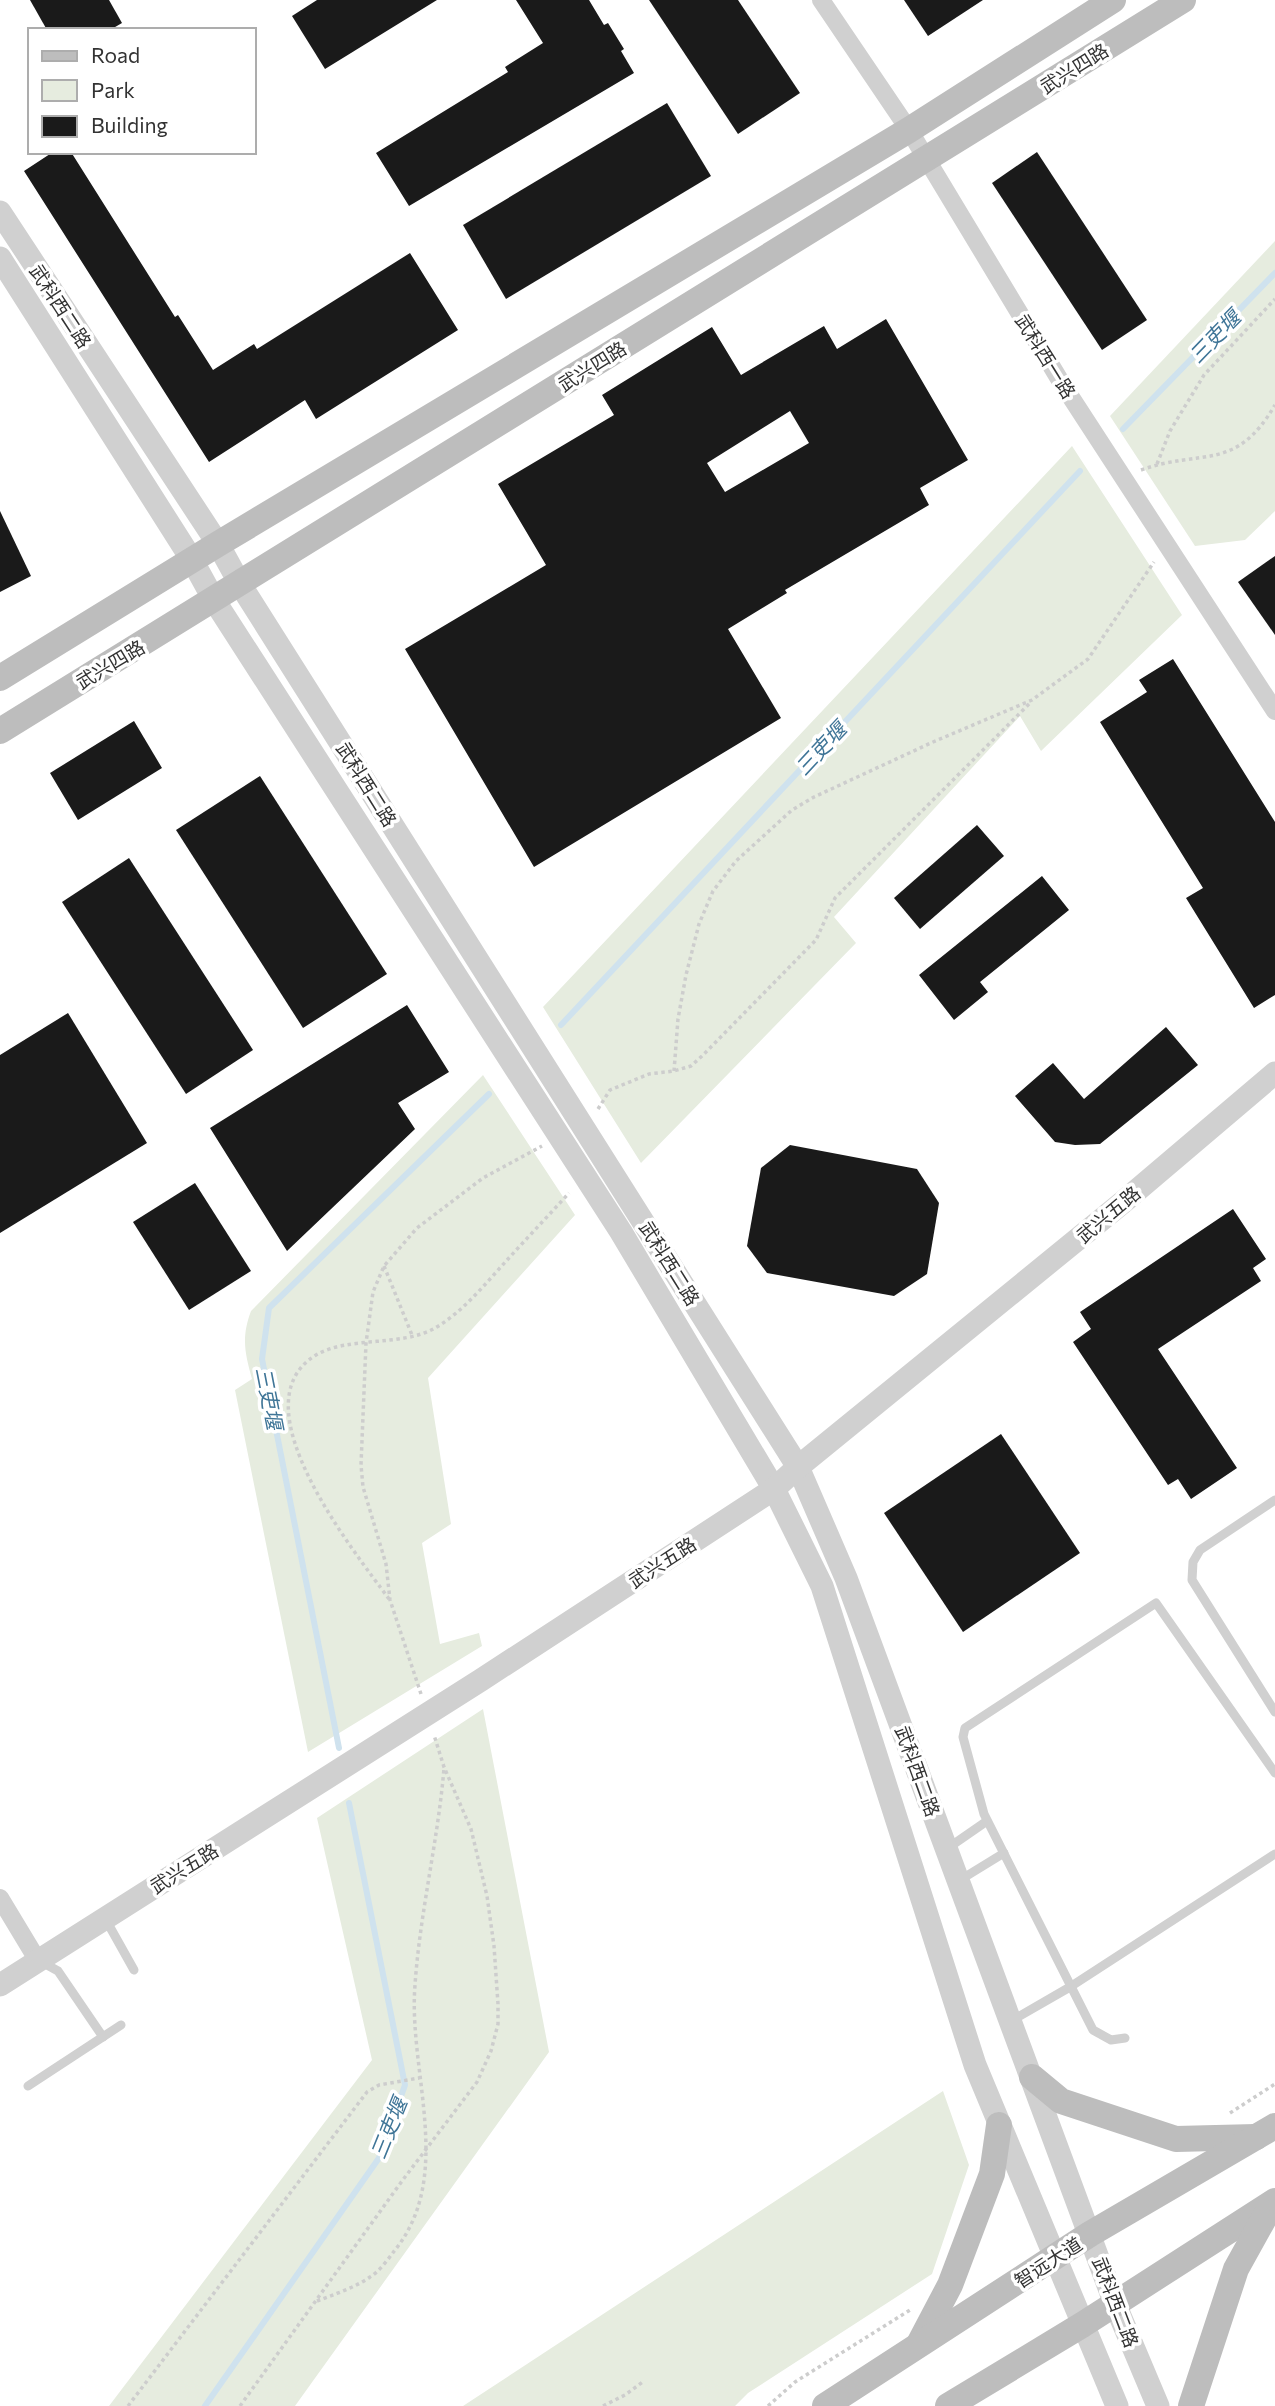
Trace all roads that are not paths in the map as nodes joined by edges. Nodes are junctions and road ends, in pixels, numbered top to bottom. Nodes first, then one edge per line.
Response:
1 (821, 0) edge
2 (1113, 0) edge
3 (1183, 0) edge
4 (909, 130) junction
5 (926, 159) junction
6 (0, 212) edge
7 (0, 258) edge
8 (218, 544) junction
9 (192, 560) junction
10 (240, 584) junction
11 (214, 600) junction
12 (0, 678) edge
13 (1275, 711) edge
14 (0, 731) edge
15 (1275, 1073) edge
16 (798, 1467) junction
17 (774, 1489) junction
18 (1275, 1500) edge
19 (1275, 1712) edge
20 (1275, 1773) edge
21 (988, 1821) junction
22 (947, 1849) junction
23 (1004, 1853) junction
24 (1275, 1854) edge
25 (959, 1881) junction
26 (0, 1898) edge
27 (105, 1918) junction
28 (38, 1961) junction
29 (134, 1970) dead end
30 (0, 1985) edge
31 (1070, 1987) junction
32 (1011, 2021) junction
33 (121, 2025) dead end
34 (103, 2036) junction
35 (1125, 2038) dead end
36 (1032, 2077) junction
37 (28, 2086) dead end
38 (999, 2125) junction
39 (1266, 2131) edge
40 (1274, 2201) edge
41 (1090, 2234) junction
42 (1055, 2259) junction
43 (1115, 2304) junction
44 (1082, 2325) junction
45 (918, 2344) junction
46 (825, 2406) edge
47 (948, 2406) edge
48 (1117, 2406) edge
49 (1158, 2406) edge
50 (1191, 2406) edge

1 - 4 street, 武科西一路
2 - 4 main road, 武兴四路
3 - 5 main road, 武兴四路
4 - 5 street, 武科西一路
4 - 8 main road, 武兴四路
5 - 10 main road, 武兴四路
5 - 13 street, 武科西一路
6 - 8 street, 武科西二路
7 - 9 street, 武科西二路
8 - 9 main road, 武兴四路
8 - 10 street, 武科西二路
9 - 11 street, 武科西二路
9 - 12 main road, 武兴四路
10 - 11 main road, 武兴四路
10 - 16 street, 武科西二路
11 - 14 main road, 武兴四路
11 - 17 street, 武科西二路
15 - 16 street, 武兴五路
16 - 17 street, 武兴五路
16 - 22 street, 武科西二路
17 - 27 street, 武兴五路
17 - 38 street, 武科西二路
18 - 19 lane
20 - 21 lane
21 - 22 lane
21 - 23 lane
22 - 25 street, 武科西二路
23 - 25 lane
23 - 31 lane
24 - 31 lane
25 - 32 street, 武科西二路
26 - 28 street
27 - 28 street, 武兴五路
27 - 29 lane
28 - 30 street, 武兴五路
28 - 34 lane
31 - 32 lane
31 - 35 lane
32 - 36 street, 武科西二路
33 - 34 lane
34 - 37 lane
36 - 39 main road
36 - 41 street, 武科西二路
38 - 42 street, 武科西二路
38 - 45 main road
39 - 41 main road, 智远大道
40 - 43 main road
40 - 50 main road
41 - 42 main road, 智远大道
41 - 43 street, 武科西二路
42 - 44 street, 武科西二路
42 - 45 main road, 智远大道
43 - 44 main road
43 - 49 street, 武科西二路
44 - 47 main road
44 - 48 street, 武科西二路
45 - 46 main road, 智远大道

